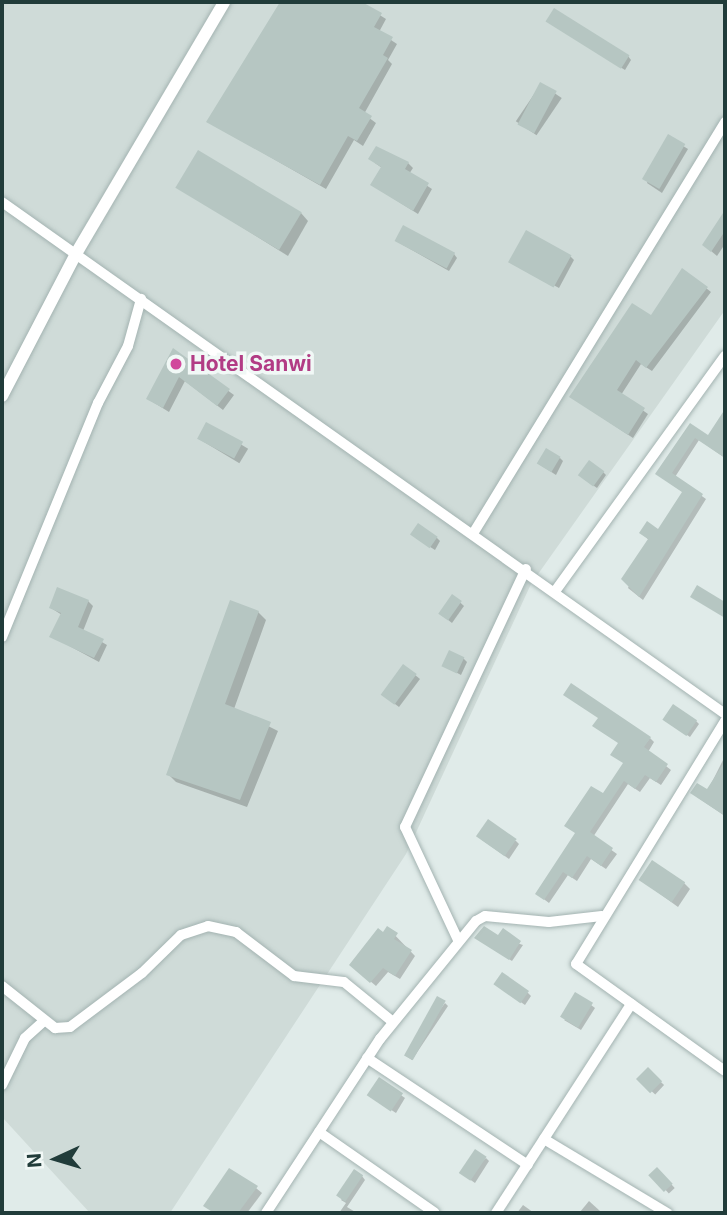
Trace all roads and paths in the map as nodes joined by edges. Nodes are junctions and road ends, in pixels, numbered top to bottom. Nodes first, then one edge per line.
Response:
1 (223, 2) edge
2 (725, 121) edge
3 (2, 202) edge
4 (76, 252) junction
5 (141, 299) junction
6 (725, 356) edge
7 (2, 396) edge
8 (474, 533) junction
9 (526, 569) junction
10 (556, 590) junction
11 (2, 636) edge
12 (725, 714) edge
13 (725, 721) edge
14 (603, 916) junction
15 (458, 940) junction
16 (2, 986) edge
17 (631, 1004) junction
18 (44, 1021) junction
19 (393, 1022) junction
20 (367, 1058) junction
21 (725, 1072) edge
22 (2, 1086) edge
23 (319, 1132) junction
24 (544, 1139) junction
25 (528, 1165) junction
26 (268, 1210) edge
27 (652, 1210) edge
28 (281, 1213) edge
29 (435, 1213) edge
30 (496, 1213) edge
31 (667, 1213) edge

1 - 4 street
2 - 8 street
3 - 4 street
4 - 5 street
4 - 7 street
5 - 8 street
5 - 11 street
6 - 10 street
8 - 9 street
9 - 10 street
9 - 15 street
10 - 12 street
13 - 14 street
14 - 15 street
14 - 17 street
15 - 19 street
16 - 18 street
17 - 21 street
17 - 24 street
18 - 19 street
18 - 22 street
19 - 20 street
20 - 23 street
20 - 25 street
23 - 26 street
23 - 29 street
24 - 25 street
24 - 27 street
25 - 30 street
26 - 28 street
27 - 31 street

